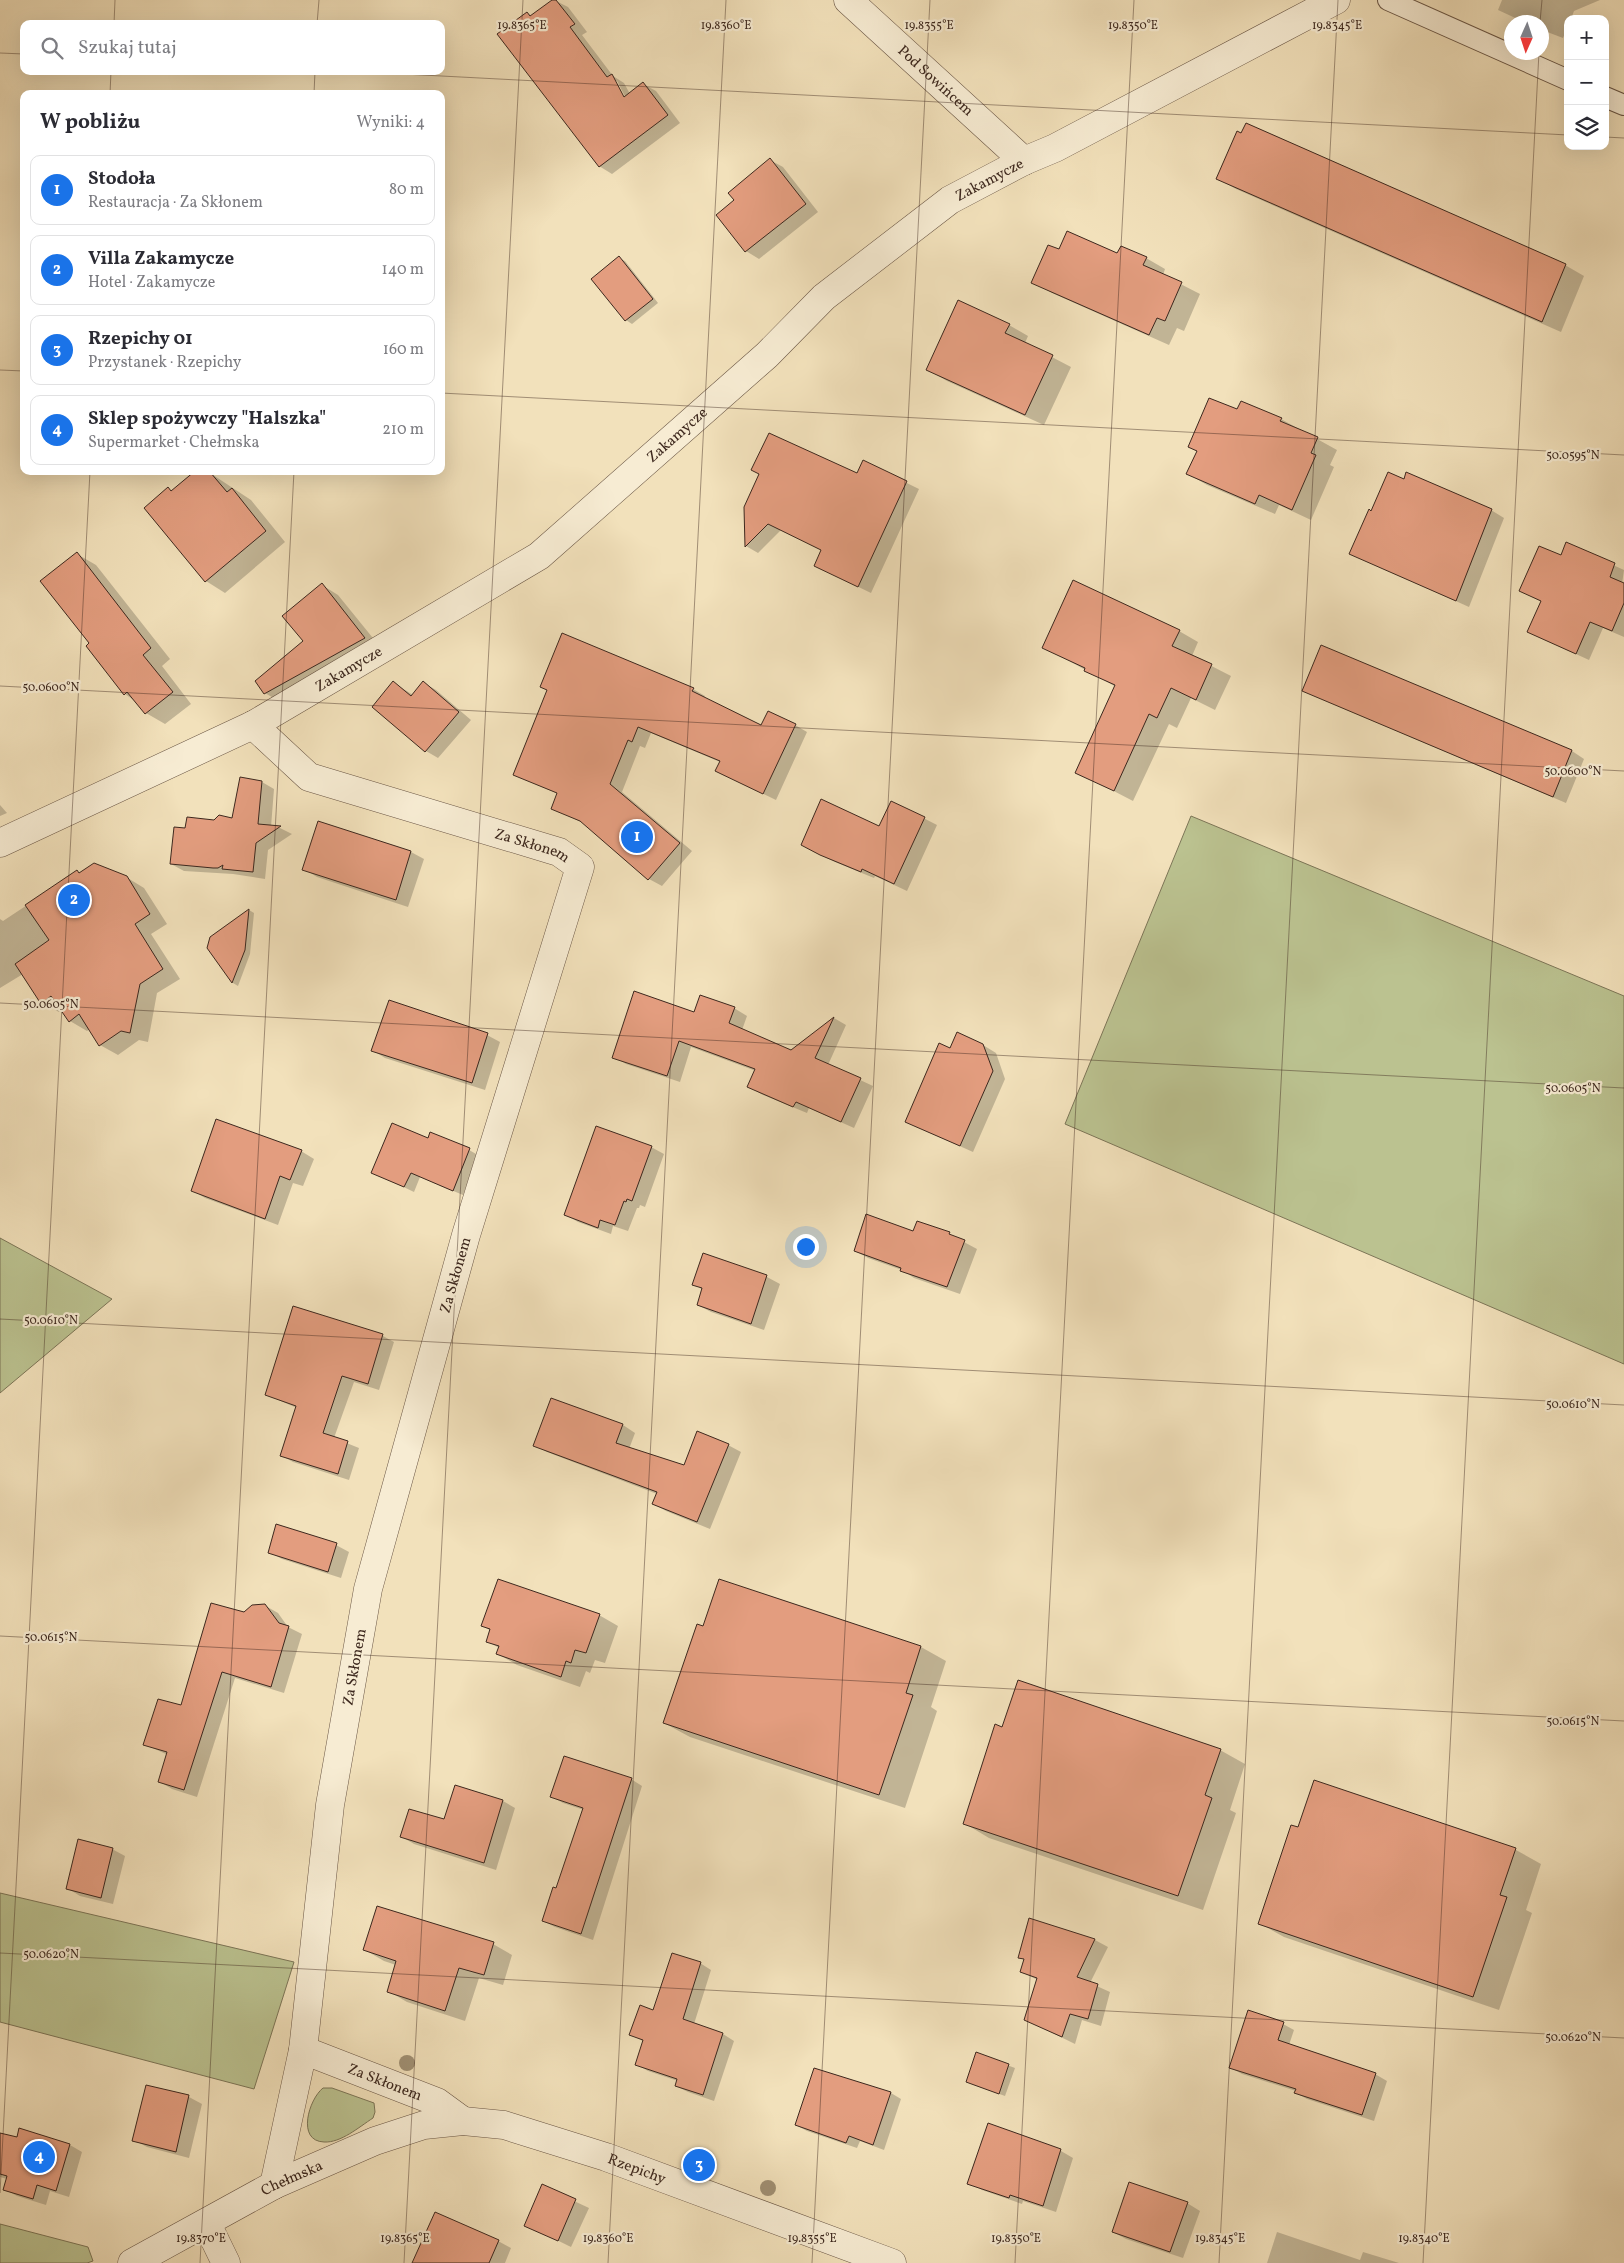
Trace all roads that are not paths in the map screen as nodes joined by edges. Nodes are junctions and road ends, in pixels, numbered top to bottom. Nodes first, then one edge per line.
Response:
1 (848, 0) edge
2 (1336, 0) edge
3 (1388, 0) edge
4 (1564, 78) edge
5 (1609, 99) edge
6 (1624, 106) edge
7 (1024, 160) junction
8 (253, 725) junction
9 (0, 843) edge
10 (303, 2050) junction
11 (463, 2120) junction
12 (274, 2185) junction
13 (207, 2224) junction
14 (132, 2263) edge
15 (226, 2263) edge
16 (892, 2263) edge

1 - 7 street, Pod Sowińcem
2 - 7 street, Zakamycze
3 - 4 lane
5 - 6 lane
7 - 8 street, Zakamycze
8 - 9 street, Zakamycze
8 - 10 street, Za Skłonem
10 - 11 street, Za Skłonem
10 - 12 street, Za Skłonem
11 - 12 street, Chełmska
11 - 16 street, Rzepichy
12 - 13 street, Chełmska
13 - 14 street, Chełmska
13 - 15 street

